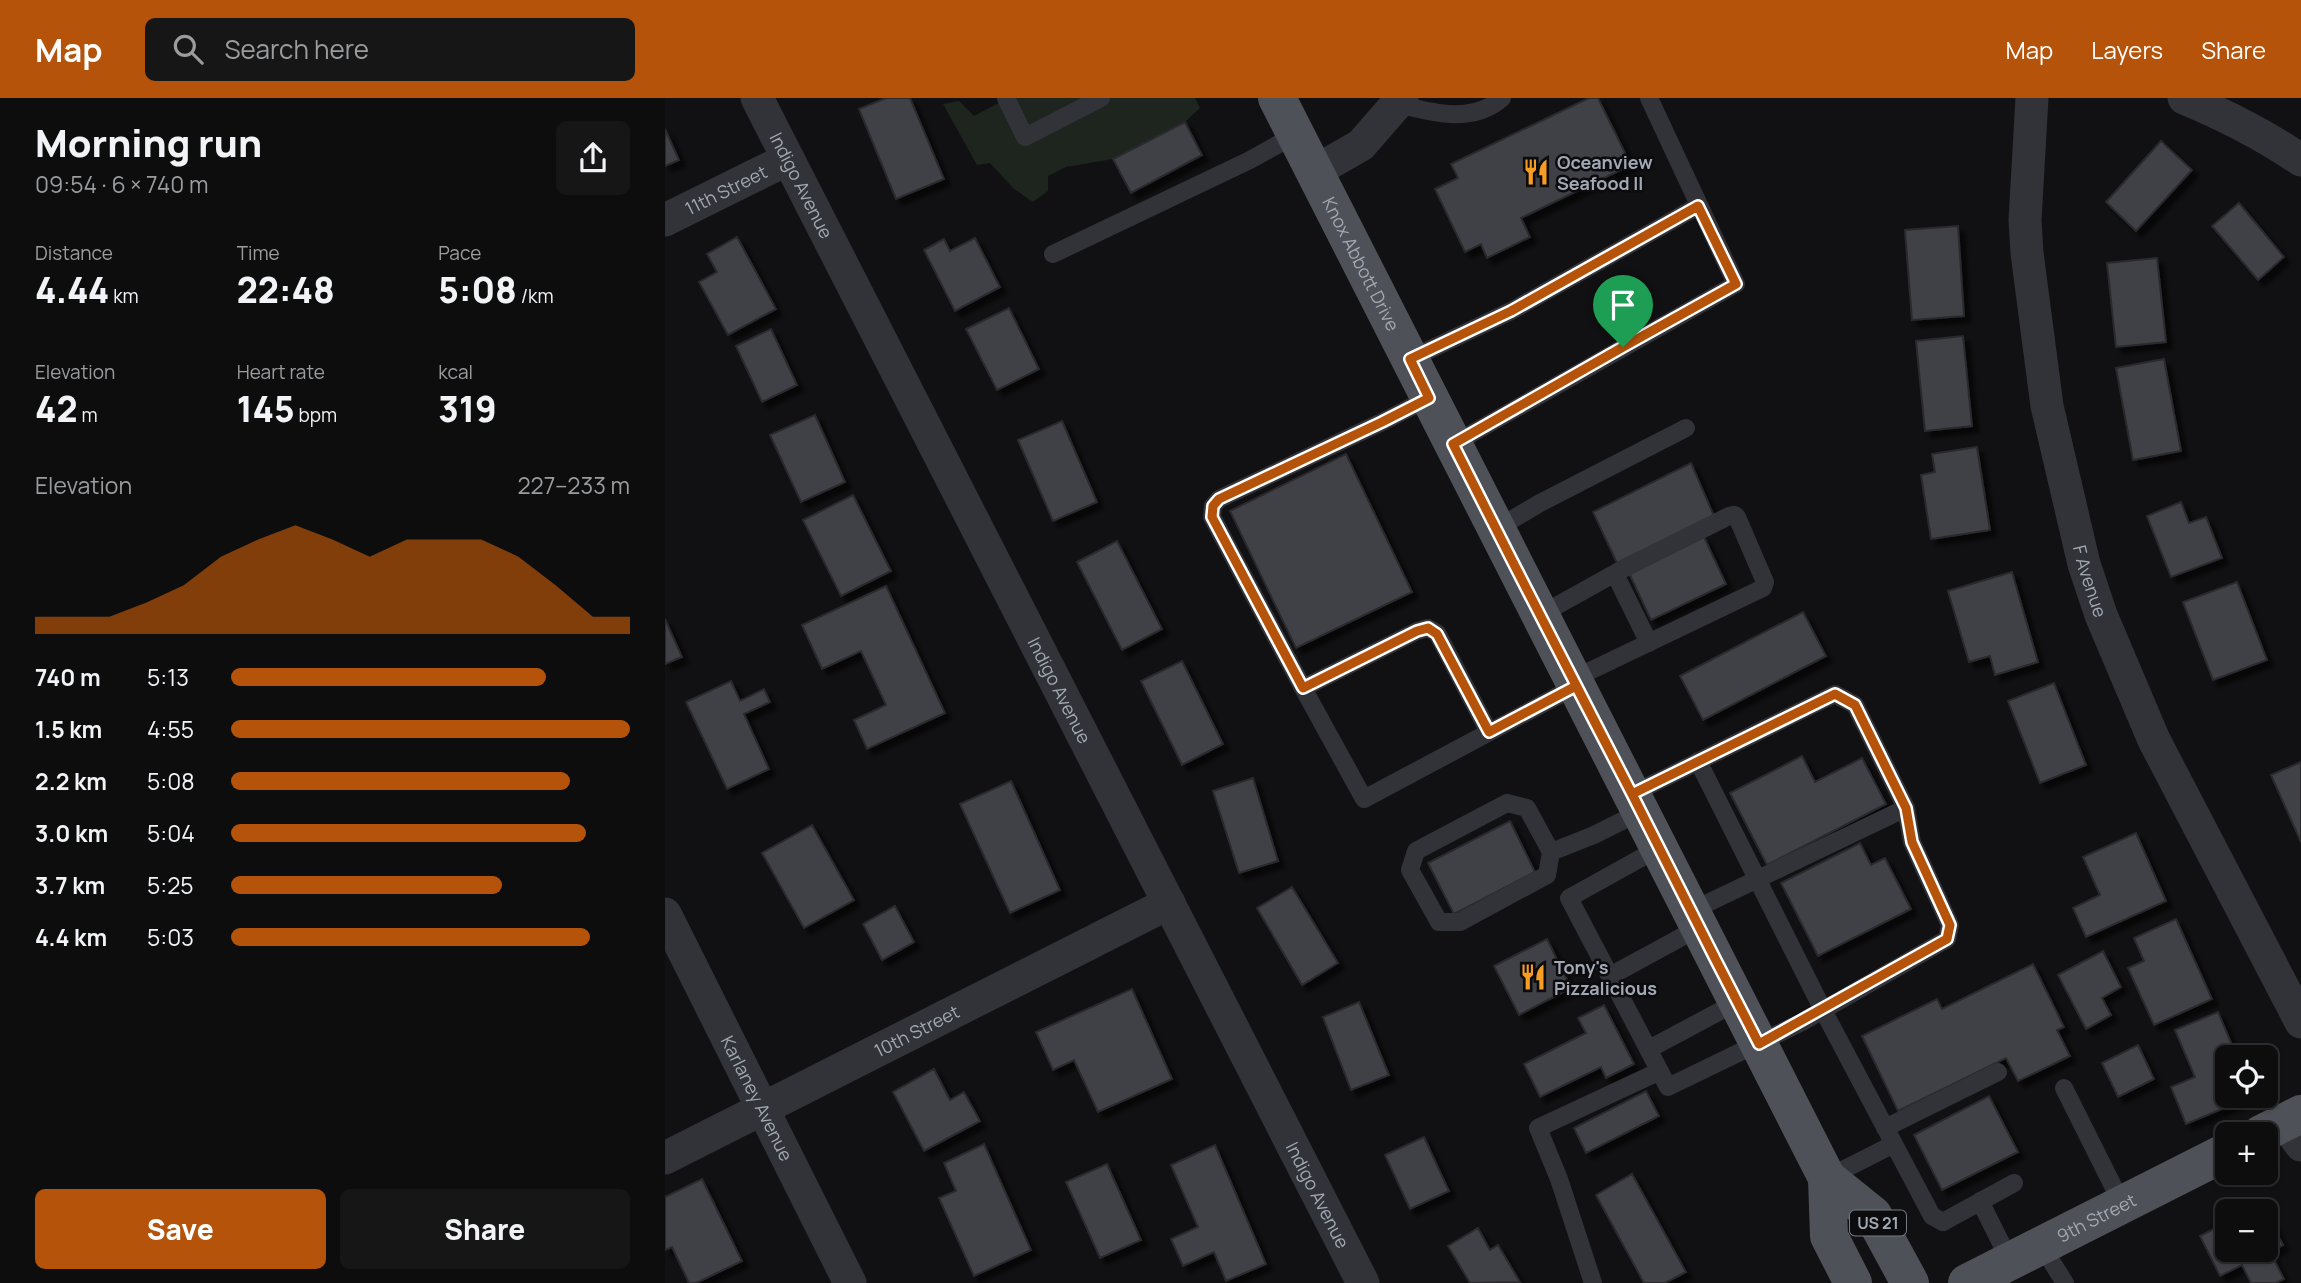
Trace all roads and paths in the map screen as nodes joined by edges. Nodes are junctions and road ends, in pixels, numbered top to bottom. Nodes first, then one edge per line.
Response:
1 (757, 98) edge
2 (1006, 98) edge
3 (1101, 98) edge
4 (1276, 98) edge
5 (1502, 98) edge
6 (1649, 98) edge
7 (2032, 98) edge
8 (2184, 98) edge
9 (1400, 101) edge
10 (1295, 135) junction
11 (788, 159) junction
12 (2301, 160) edge
13 (1314, 172) junction
14 (1698, 206) junction
15 (665, 220) edge
16 (1053, 254) dead end
17 (1410, 359) junction
18 (1429, 398) junction
19 (1686, 428) dead end
20 (1453, 444) junction
21 (1496, 529) junction
22 (1615, 574) junction
23 (1540, 615) junction
24 (1649, 643) junction
25 (1575, 683) junction
26 (1303, 688) junction
27 (1489, 732) junction
28 (1698, 761) junction
29 (1636, 803) junction
30 (1906, 808) junction
31 (1659, 848) junction
32 (1551, 852) junction
33 (1758, 881) junction
34 (1169, 904) junction
35 (665, 914) edge
36 (1695, 919) junction
37 (1610, 976) junction
38 (1737, 1002) junction
39 (1823, 1010) junction
40 (2301, 1021) edge
41 (1759, 1044) junction
42 (1649, 1049) junction
43 (1660, 1071) junction
44 (1998, 1072) dead end
45 (2064, 1088) dead end
46 (763, 1110) junction
47 (1890, 1136) junction
48 (665, 1158) edge
49 (2215, 1158) edge
50 (1827, 1178) junction
51 (2014, 1182) dead end
52 (1980, 1201) junction
53 (2122, 1204) junction
54 (2025, 1253) junction
55 (850, 1283) edge
56 (1363, 1283) edge
57 (1593, 1283) edge
58 (1853, 1283) edge
59 (1910, 1283) edge
60 (1966, 1283) edge
61 (2065, 1283) edge

1 - 11 street, Indigo Avenue
2 - 3 lane
4 - 10 main road, Knox Abbott Drive / US 21
5 - 9 lane
6 - 14 lane
7 - 40 street, F Avenue
8 - 12 street
9 - 13 street
10 - 13 main road, Knox Abbott Drive / US 21
10 - 16 lane
11 - 15 street, 11th Street
11 - 34 street, Indigo Avenue
13 - 17 main road, Knox Abbott Drive / US 21
14 - 17 lane
14 - 20 lane
17 - 18 main road, Knox Abbott Drive / US 21
18 - 20 main road, Knox Abbott Drive / US 21
18 - 26 lane
19 - 21 lane
20 - 21 main road, Knox Abbott Drive / US 21
21 - 23 main road, Knox Abbott Drive / US 21
22 - 23 lane
22 - 24 lane
22 - 24 lane
23 - 25 main road, Knox Abbott Drive / US 21
24 - 25 lane
25 - 27 lane
25 - 29 main road, Knox Abbott Drive / US 21
26 - 27 lane
26 - 27 lane
28 - 29 lane
28 - 30 lane
28 - 33 lane
29 - 31 main road, Knox Abbott Drive / US 21
29 - 32 lane
30 - 33 lane
30 - 39 lane
31 - 36 main road, Knox Abbott Drive / US 21
31 - 37 lane
32 - 32 lane
33 - 36 lane
33 - 39 lane
34 - 46 street, 10th Street
34 - 56 street, Indigo Avenue
35 - 46 street, Karlaney Avenue
36 - 37 lane
36 - 38 main road, Knox Abbott Drive / US 21
37 - 42 lane
38 - 41 main road, Knox Abbott Drive / US 21
38 - 42 lane
39 - 41 lane
39 - 47 lane
41 - 43 lane
41 - 50 main road, Knox Abbott Drive / US 21
42 - 43 lane
43 - 57 lane
44 - 47 lane
45 - 53 lane
46 - 48 street, 10th Street
46 - 55 street, Karlaney Avenue
47 - 50 lane
47 - 52 lane
49 - 53 main road, 9th Street
50 - 58 main road, Knox Abbott Drive / US 21
50 - 59 main road, Knox Abbott Drive / US 21
51 - 52 lane
52 - 54 lane
53 - 54 main road, 9th Street
54 - 60 main road, 9th Street
54 - 61 lane

